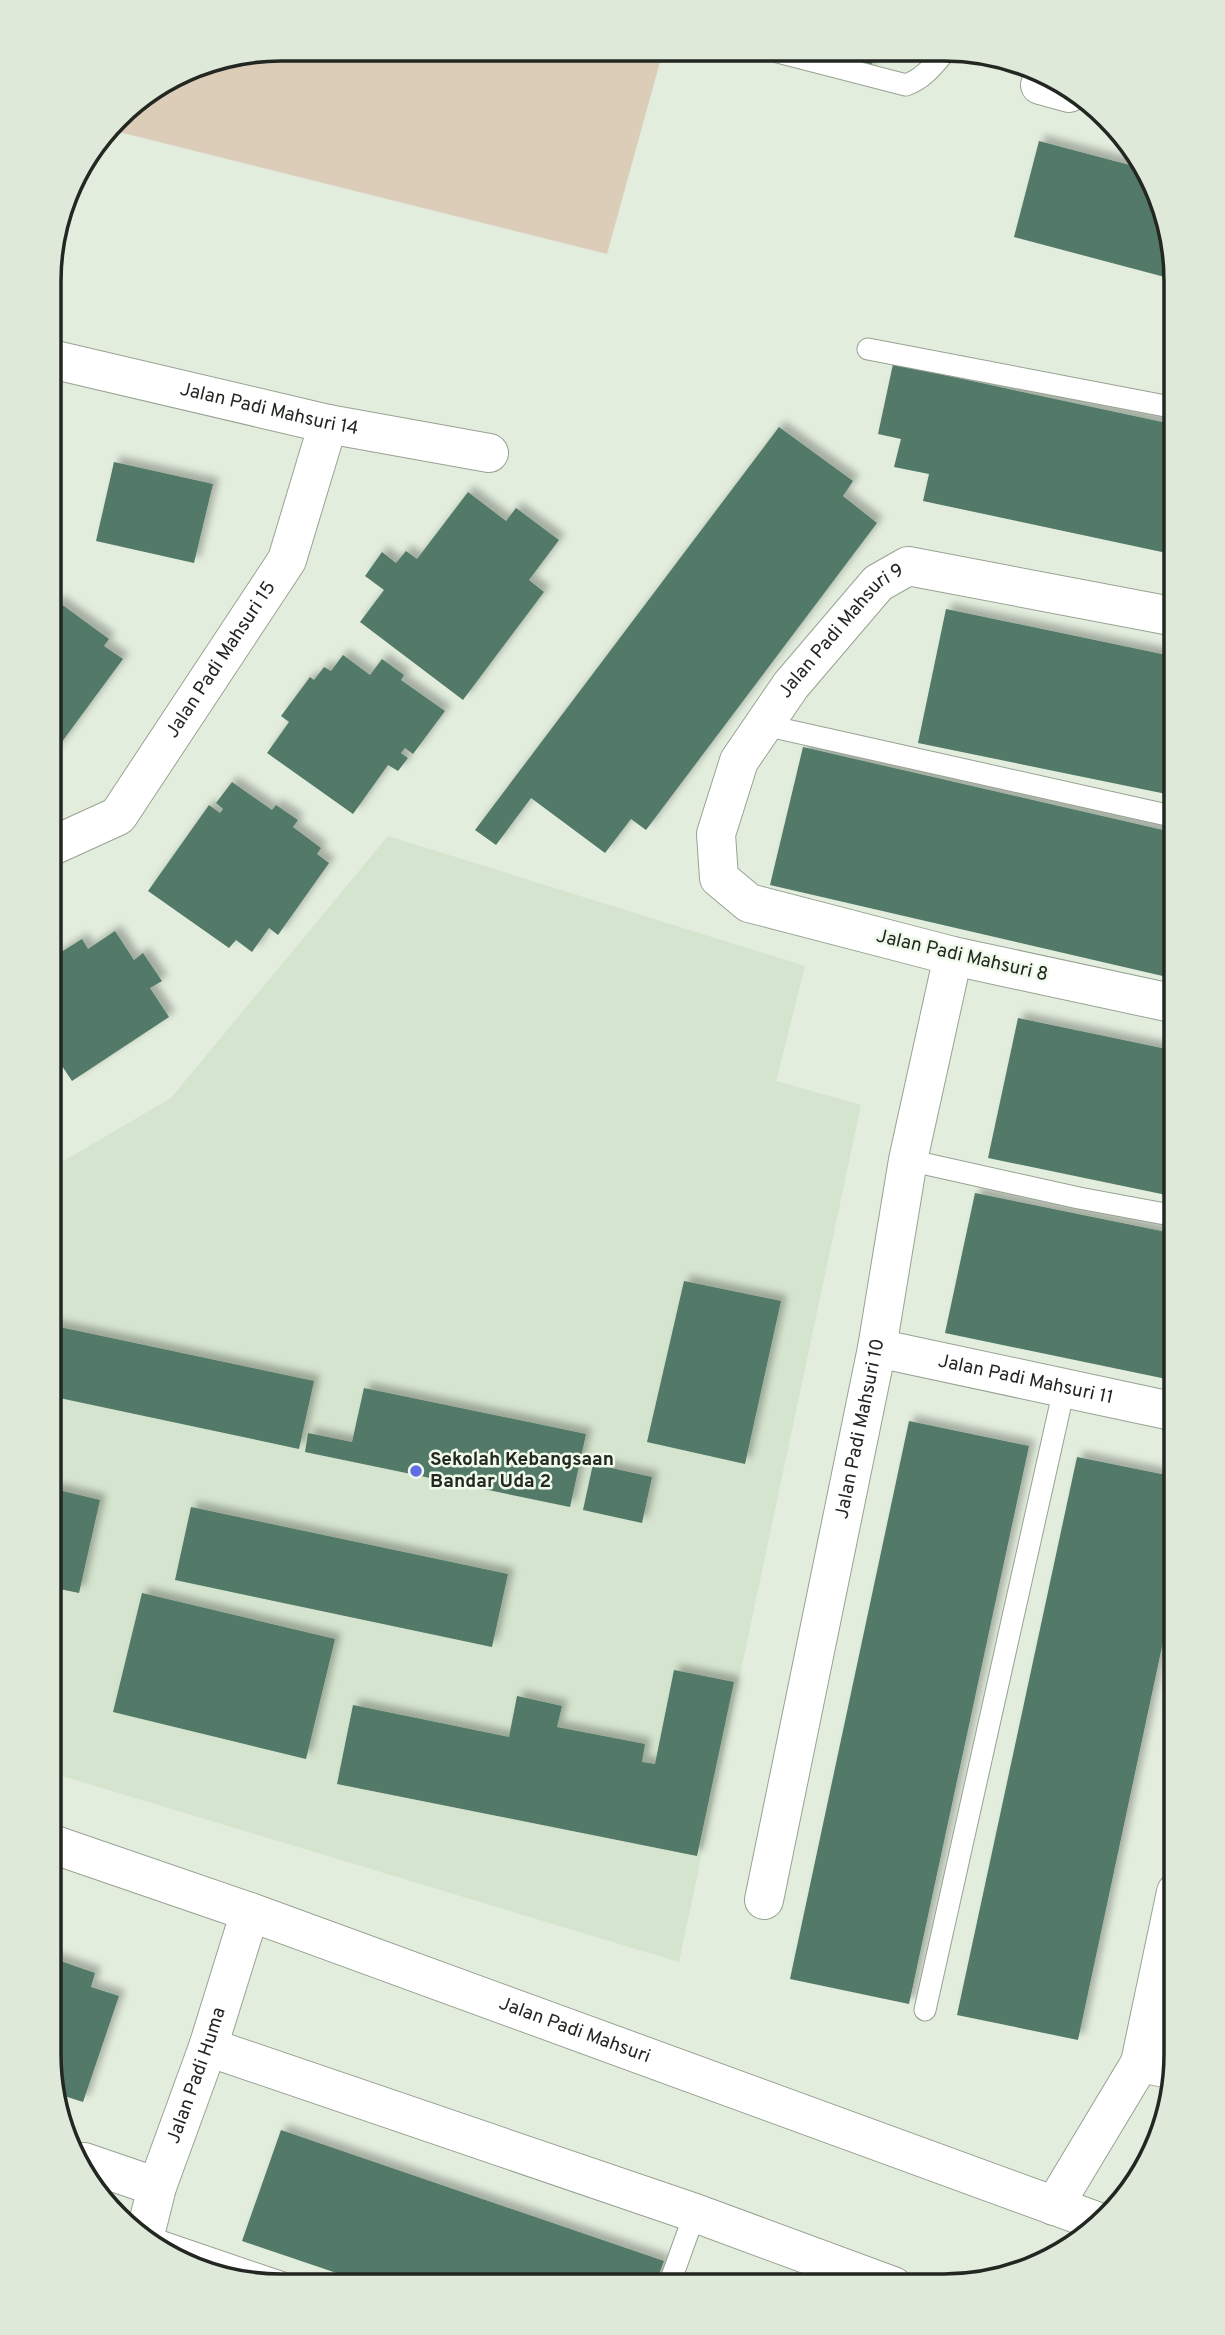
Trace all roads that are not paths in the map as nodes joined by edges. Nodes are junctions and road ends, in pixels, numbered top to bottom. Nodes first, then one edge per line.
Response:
1 (813, 61) edge
2 (937, 61) edge
3 (867, 349) dead end
4 (61, 361) edge
5 (1164, 406) edge
6 (328, 424) junction
7 (489, 453) dead end
8 (1164, 615) edge
9 (764, 725) junction
10 (1164, 814) edge
11 (61, 842) edge
12 (749, 903) joint
13 (953, 956) junction
14 (1164, 1001) edge
15 (908, 1160) junction
16 (1163, 1214) edge
17 (877, 1348) junction
18 (1065, 1390) junction
19 (1163, 1409) edge
20 (61, 1847) edge
21 (764, 1900) dead end
22 (250, 1912) junction
23 (925, 2010) dead end
24 (1163, 2015) edge
25 (208, 2047) junction
26 (1158, 2067) edge
27 (91, 2164) edge
28 (157, 2187) junction
29 (1054, 2206) junction
30 (695, 2213) junction
31 (1088, 2218) edge
32 (147, 2227) edge
33 (182, 2250) edge
34 (244, 2270) edge
35 (673, 2274) edge
36 (860, 2274) edge

1 - 2 lane
3 - 5 lane
4 - 6 street, Jalan Padi Mahsuri 14
6 - 7 street, Jalan Padi Mahsuri 14
6 - 11 street, Jalan Padi Mahsuri 15
8 - 9 street, Jalan Padi Mahsuri 9
9 - 10 lane
9 - 12 street, Jalan Padi Mahsuri 9
12 - 13 street, Jalan Padi Mahsuri 8
13 - 14 street, Jalan Padi Mahsuri 8
13 - 15 street, Jalan Padi Mahsuri 10
15 - 16 lane
15 - 17 street, Jalan Padi Mahsuri 10
17 - 18 street, Jalan Padi Mahsuri 11
17 - 21 street, Jalan Padi Mahsuri 10
18 - 19 street, Jalan Padi Mahsuri 11
18 - 23 lane
20 - 22 street, Jalan Padi Mahsuri
22 - 25 street, Jalan Padi Huma
22 - 29 street, Jalan Padi Mahsuri
24 - 26 street
25 - 28 street, Jalan Padi Huma
25 - 30 street
26 - 29 street
27 - 28 street
28 - 32 street, Jalan Padi Huma
29 - 31 street, Jalan Padi Mahsuri
30 - 35 lane
30 - 36 street
33 - 34 lane

